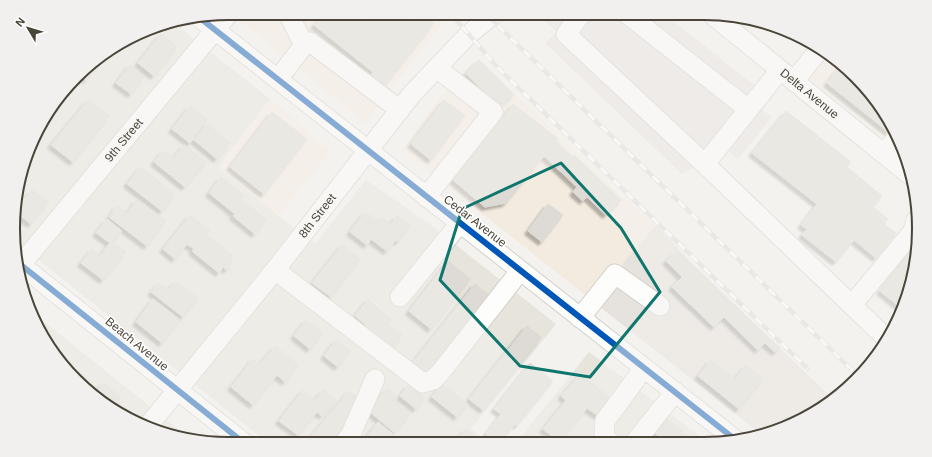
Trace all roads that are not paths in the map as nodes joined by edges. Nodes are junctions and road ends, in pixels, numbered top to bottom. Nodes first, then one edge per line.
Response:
1 (224, 20) edge
2 (292, 20) edge
3 (486, 20) edge
4 (577, 20) edge
5 (635, 20) edge
6 (719, 20) edge
7 (205, 21) edge
8 (216, 30) junction
9 (304, 45) junction
10 (816, 53) edge
11 (437, 68) junction
12 (787, 76) junction
13 (278, 79) junction
14 (400, 110) junction
15 (748, 110) junction
16 (893, 143) edge
17 (368, 151) junction
18 (884, 154) junction
19 (705, 164) junction
20 (904, 170) edge
21 (426, 196) junction
22 (460, 223) junction
23 (912, 232) edge
24 (23, 260) edge
25 (24, 270) edge
26 (275, 270) junction
27 (520, 271) junction
28 (400, 297) dead end
29 (852, 305) junction
30 (660, 306) dead end
31 (580, 318) junction
32 (883, 335) edge
33 (644, 368) junction
34 (375, 379) dead end
35 (177, 390) junction
36 (675, 392) junction
37 (151, 422) edge
38 (730, 435) edge
39 (235, 437) edge
40 (349, 437) edge
41 (605, 437) edge
42 (639, 437) edge

1 - 8 street, 9th Street
2 - 9 street
3 - 11 street, 8th Street
4 - 19 street
5 - 15 street
6 - 12 street, Delta Avenue
7 - 8 street, Cedar Avenue
8 - 13 street, Cedar Avenue
8 - 24 street, 9th Street
9 - 13 street
9 - 14 street
10 - 12 street
11 - 14 street, 8th Street
11 - 21 street
12 - 15 street
12 - 18 street, Delta Avenue
13 - 17 street, Cedar Avenue
14 - 17 street, 8th Street
15 - 19 street
16 - 18 street
17 - 21 street, Cedar Avenue
17 - 26 street, 8th Street
18 - 20 street, Delta Avenue
19 - 29 street
21 - 22 street, Cedar Avenue
22 - 27 street, Cedar Avenue
22 - 28 street
23 - 29 street
25 - 35 street, Beach Avenue
26 - 27 street
26 - 35 street, 8th Street
27 - 31 street, Cedar Avenue
29 - 32 street
30 - 31 street
31 - 33 street, Cedar Avenue
33 - 36 street, Cedar Avenue
33 - 41 street
34 - 40 street
35 - 37 street, 8th Street
35 - 39 street, Beach Avenue
36 - 38 street, Cedar Avenue
36 - 42 street

